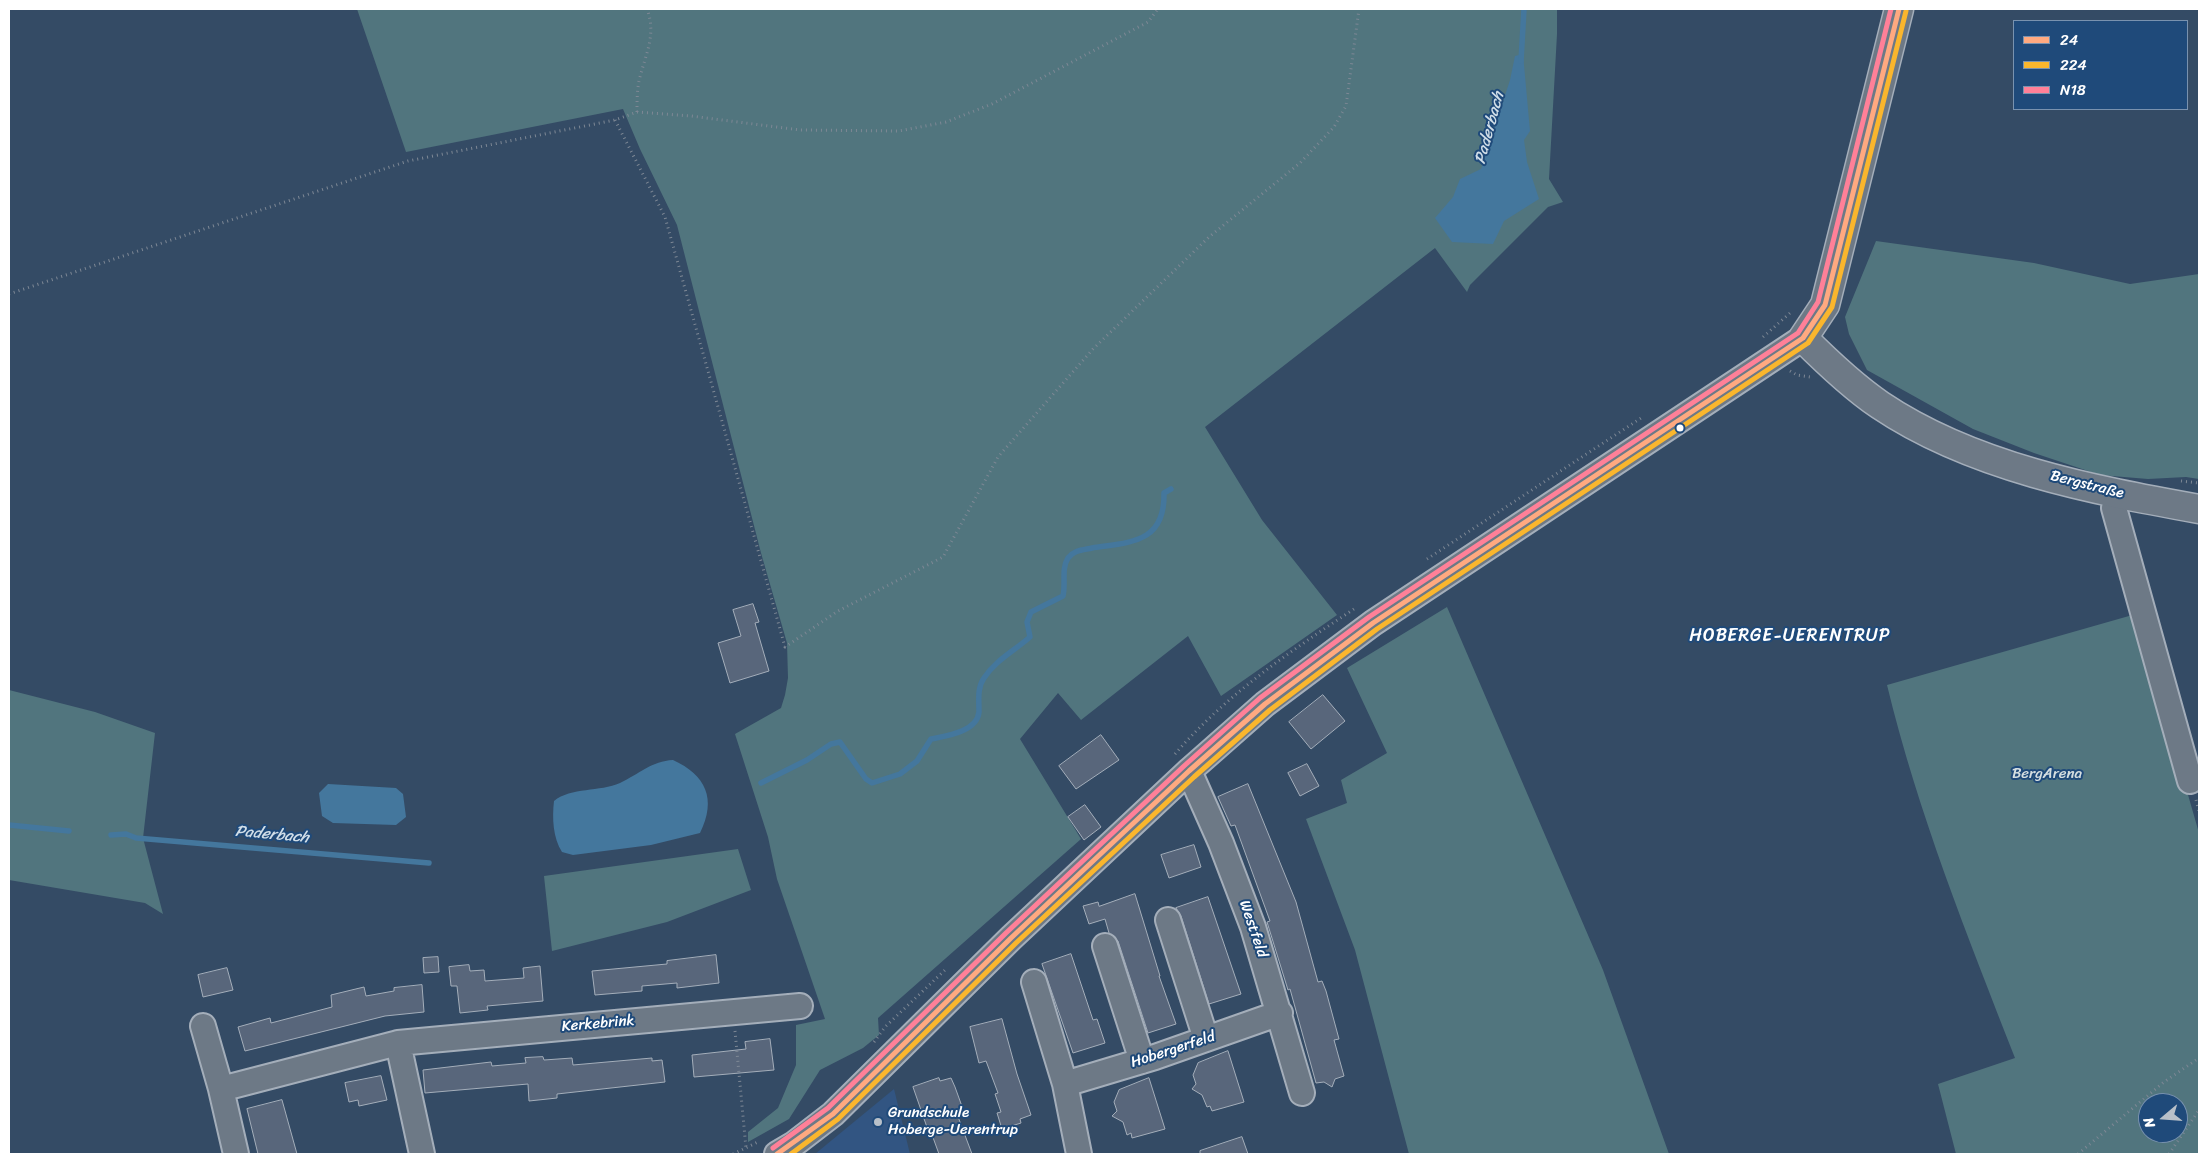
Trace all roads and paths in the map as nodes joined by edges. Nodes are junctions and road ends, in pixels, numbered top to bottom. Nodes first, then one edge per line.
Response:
1 (647, 9) edge
2 (1158, 9) edge
3 (1359, 9) edge
4 (1899, 9) edge
5 (636, 112) junction
6 (615, 120) junction
7 (9, 294) edge
8 (1803, 338) junction
9 (2119, 494) junction
10 (2199, 509) edge
11 (1189, 771) junction
12 (2190, 780) dead end
13 (1168, 920) dead end
14 (1105, 946) dead end
15 (1034, 982) dead end
16 (800, 1006) dead end
17 (733, 1012) junction
18 (1280, 1013) junction
19 (203, 1026) dead end
20 (1206, 1039) junction
21 (398, 1043) junction
22 (2199, 1058) edge
23 (1142, 1061) junction
24 (1065, 1084) junction
25 (221, 1089) junction
26 (1302, 1093) dead end
27 (2199, 1110) edge
28 (746, 1148) dead end
29 (236, 1154) edge
30 (422, 1154) edge
31 (776, 1154) edge
32 (1078, 1154) edge
33 (2078, 1154) edge
34 (2168, 1154) edge

1 - 5 path
2 - 5 path
3 - 6 path
4 - 8 main road
5 - 6 path
6 - 7 path
8 - 9 main road, Bergstraße
8 - 11 street
9 - 10 main road, Bergstraße
9 - 12 street
11 - 18 street, Westfeld
11 - 31 street
13 - 20 street
14 - 23 street
15 - 24 street
16 - 17 street, Kerkebrink
17 - 21 street, Kerkebrink
17 - 28 path
18 - 20 street, Hobergerfeld
18 - 26 street, Westfeld
19 - 25 street
20 - 23 street, Hobergerfeld
21 - 25 street, Kerkebrink
21 - 30 street
22 - 33 path
23 - 24 street, Hobergerfeld
24 - 32 street
25 - 29 street
27 - 34 path

